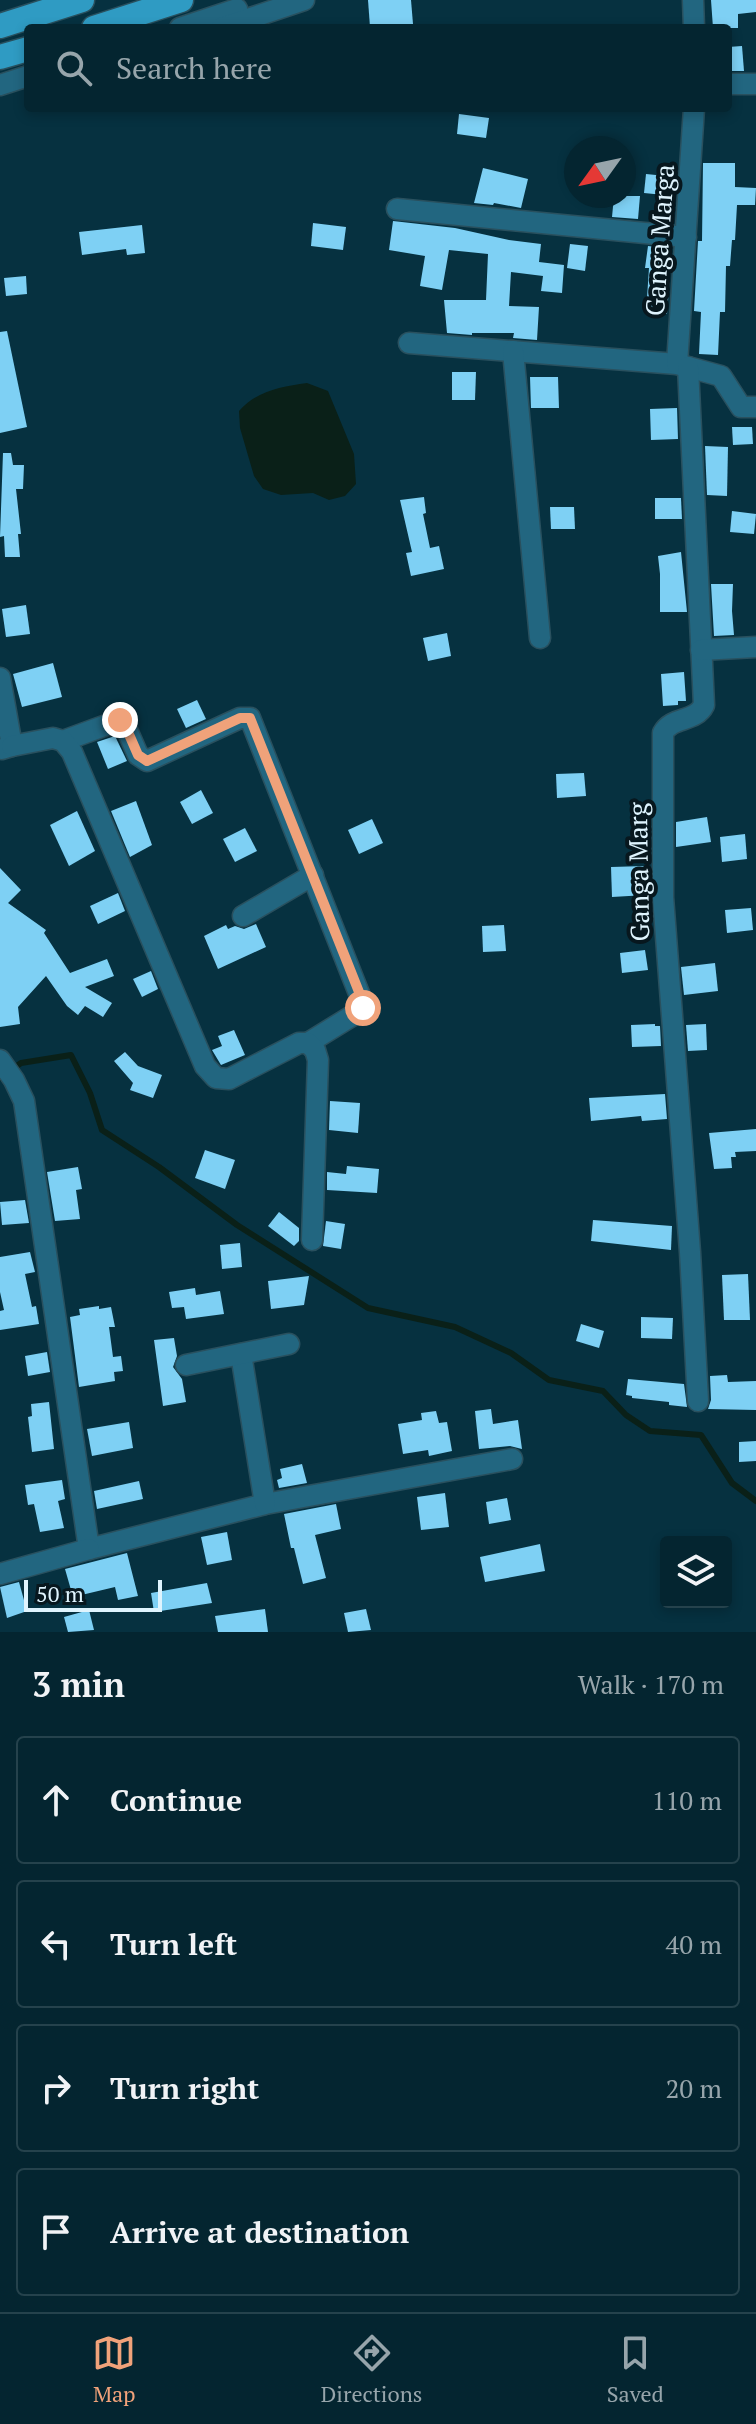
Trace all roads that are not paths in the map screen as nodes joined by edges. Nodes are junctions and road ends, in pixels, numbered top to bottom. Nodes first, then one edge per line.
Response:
1 (82, 0) edge
2 (181, 0) edge
3 (263, 0) edge
4 (304, 0) edge
5 (693, 0) edge
6 (106, 24) edge
7 (192, 24) edge
8 (233, 24) edge
9 (694, 24) edge
10 (0, 26) edge
11 (24, 50) edge
12 (0, 57) edge
13 (24, 77) edge
14 (732, 84) edge
15 (756, 84) edge
16 (0, 85) edge
17 (694, 112) edge
18 (397, 209) dead end
19 (686, 237) junction
20 (409, 343) dead end
21 (513, 351) junction
22 (683, 365) junction
23 (756, 407) edge
24 (540, 638) dead end
25 (756, 647) edge
26 (701, 650) junction
27 (0, 678) edge
28 (63, 741) junction
29 (6, 748) edge
30 (313, 875) junction
31 (243, 916) dead end
32 (308, 1043) junction
33 (0, 1060) edge
34 (312, 1240) dead end
35 (289, 1344) dead end
36 (241, 1354) junction
37 (186, 1365) dead end
38 (698, 1401) dead end
39 (512, 1459) dead end
40 (265, 1504) junction
41 (89, 1549) junction
42 (0, 1574) edge

1 - 10 main road
2 - 6 main road
3 - 7 street
4 - 8 street
5 - 9 street
11 - 12 main road
13 - 16 street
14 - 15 street
17 - 19 street, Ganga Marga
18 - 19 street
19 - 22 street, Ganga Marga
20 - 21 street
21 - 22 street
21 - 24 street
22 - 23 street
22 - 26 street, Ganga Marg
25 - 26 street
26 - 38 street, Ganga Marg
27 - 29 street
28 - 29 street
28 - 30 street
28 - 32 street
30 - 31 street
30 - 32 street
32 - 34 street
33 - 41 street
35 - 36 street
36 - 37 street
36 - 40 street
39 - 40 street
40 - 41 street
41 - 42 street

